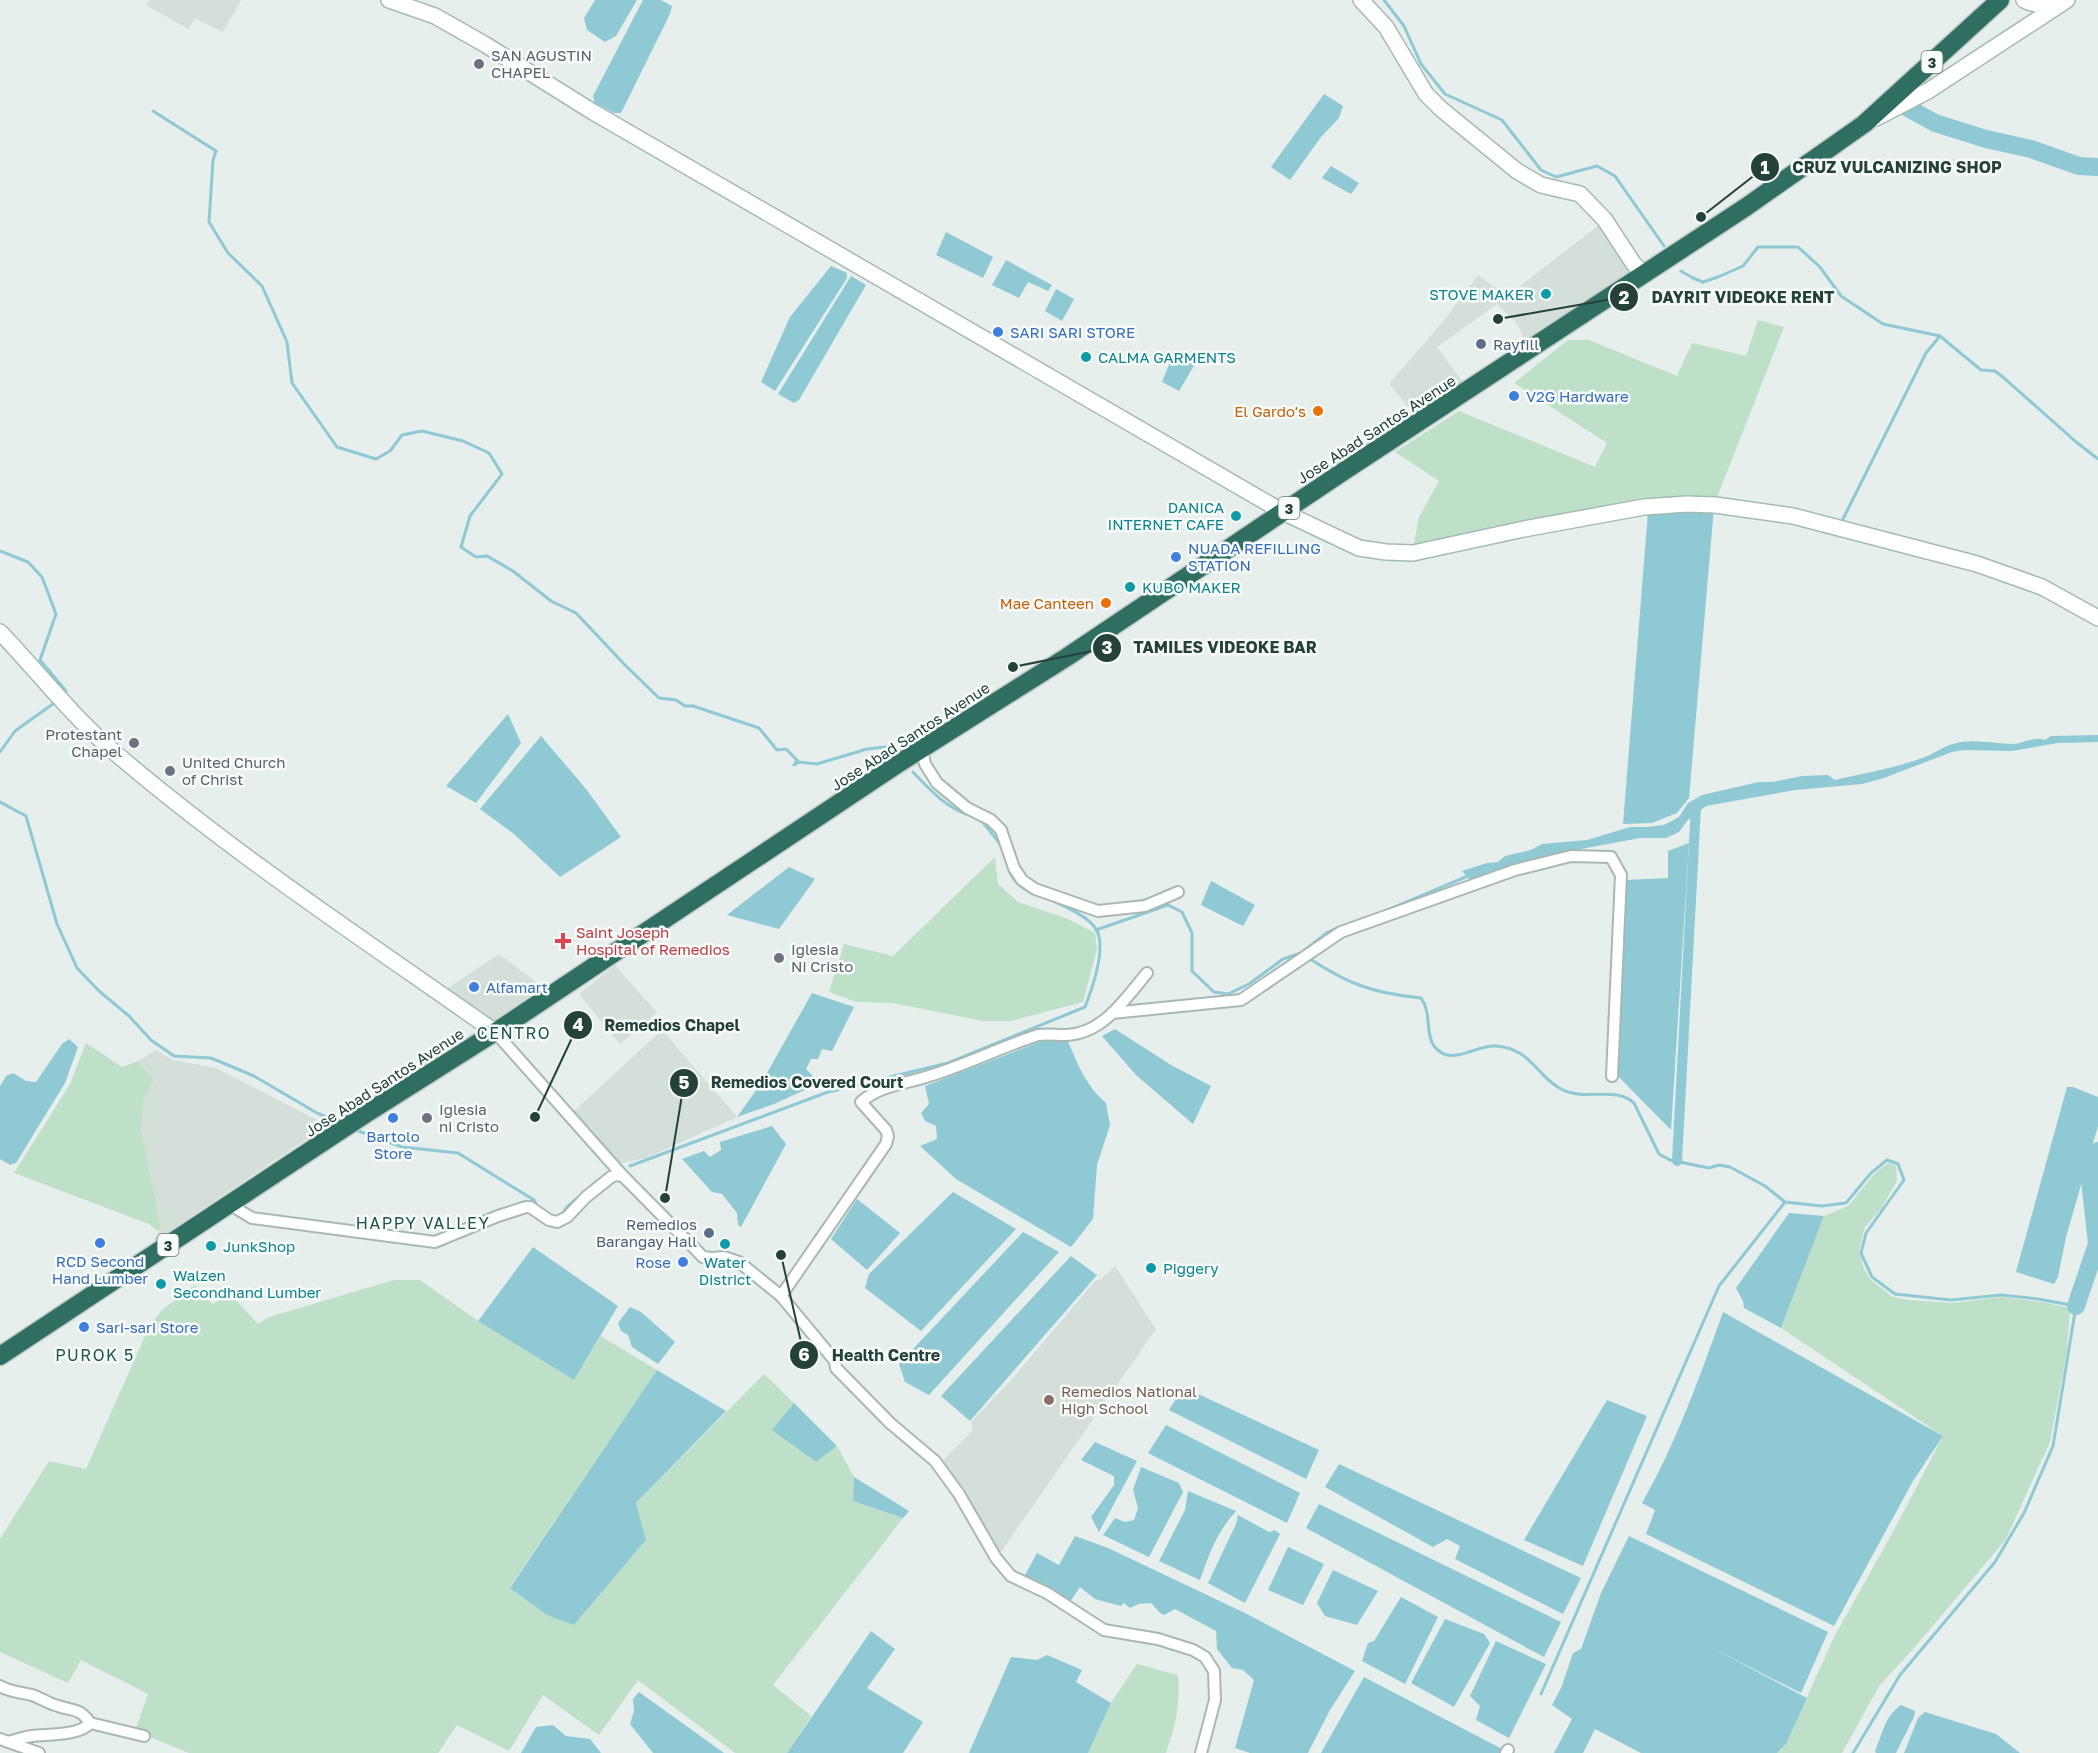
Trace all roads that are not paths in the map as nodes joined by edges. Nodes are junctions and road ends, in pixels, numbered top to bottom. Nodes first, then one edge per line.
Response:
1 (389, 0) edge
2 (1361, 0) edge
3 (2000, 0) edge
4 (2024, 0) edge
5 (2066, 1) edge
6 (1864, 124) junction
7 (1644, 275) junction
8 (1282, 512) junction
9 (2098, 618) edge
10 (0, 632) edge
11 (922, 750) junction
12 (1178, 892) dead end
13 (1147, 974) dead end
14 (1112, 1013) junction
15 (495, 1032) junction
16 (1612, 1076) dead end
17 (623, 1176) junction
18 (229, 1204) junction
19 (781, 1296) junction
20 (0, 1356) edge
21 (0, 1686) edge
22 (90, 1723) junction
23 (144, 1736) dead end
24 (4, 1740) edge
25 (39, 1753) edge
26 (1201, 1753) edge

1 - 8 street
2 - 7 street
3 - 6 highway, Jose Abad Santos Avenue / 3
4 - 5 street
5 - 6 street
6 - 7 highway, Jose Abad Santos Avenue / 3
7 - 8 highway, Jose Abad Santos Avenue / 3
8 - 9 street
8 - 11 highway, Jose Abad Santos Avenue / 3
10 - 15 street
11 - 12 street
11 - 15 highway, Jose Abad Santos Avenue / 3
13 - 14 street
14 - 16 street
14 - 19 street
15 - 17 street
15 - 18 highway, Jose Abad Santos Avenue / 3
17 - 18 street
17 - 19 street
18 - 20 highway, Jose Abad Santos Avenue / 3
19 - 26 street
21 - 22 street
22 - 23 street
22 - 24 street
24 - 25 street

